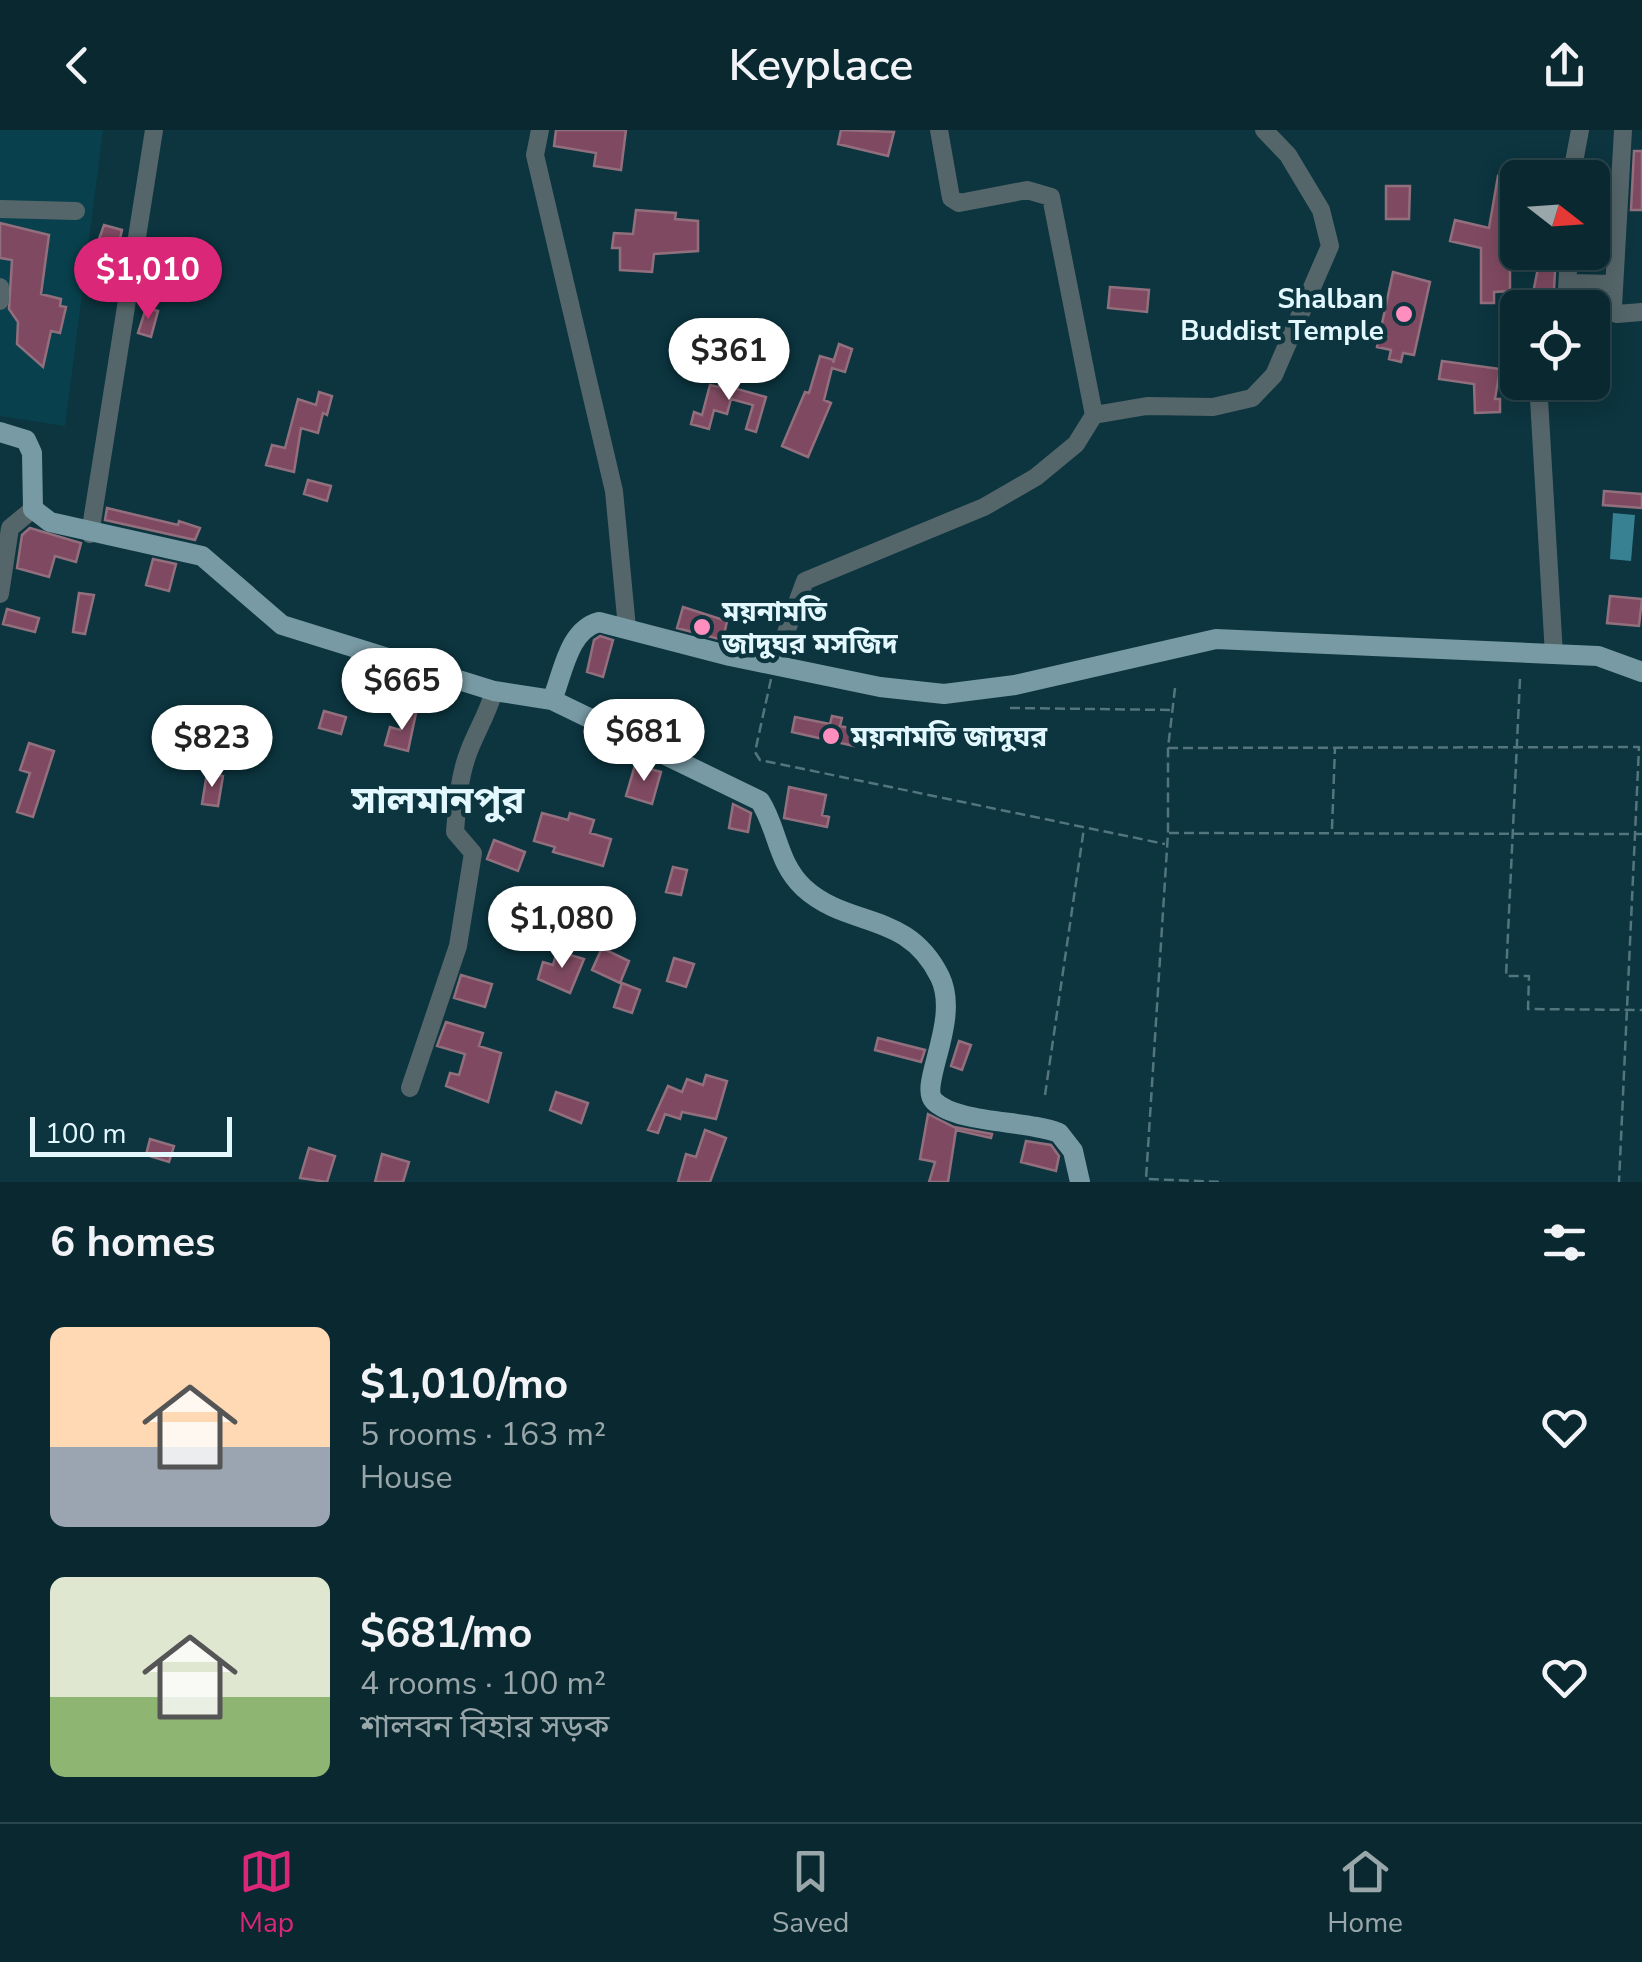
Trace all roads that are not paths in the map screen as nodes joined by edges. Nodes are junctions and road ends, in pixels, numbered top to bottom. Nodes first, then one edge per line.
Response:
1 (154, 130) edge
2 (540, 130) edge
3 (939, 130) edge
4 (1264, 130) edge
5 (1580, 130) edge
6 (1623, 130) edge
7 (1574, 160) edge
8 (0, 209) edge
9 (76, 211) dead end
10 (1570, 270) edge
11 (1570, 283) junction
12 (1614, 284) junction
13 (0, 287) edge
14 (1569, 290) edge
15 (0, 301) edge
16 (1642, 312) edge
17 (1539, 400) edge
18 (1094, 415) junction
19 (0, 432) edge
20 (33, 509) junction
21 (90, 534) junction
22 (0, 594) edge
23 (627, 628) junction
24 (1554, 655) junction
25 (774, 665) junction
26 (1642, 672) edge
27 (494, 691) junction
28 (552, 700) junction
29 (410, 1088) dead end
30 (1080, 1182) edge

1 - 21 street
2 - 23 street
3 - 18 street
4 - 18 street
5 - 7 street
6 - 12 street
8 - 9 street
10 - 11 street
11 - 12 street
11 - 14 street
12 - 16 street
13 - 15 street
17 - 24 street
18 - 25 street
19 - 20 main road
20 - 21 main road
20 - 22 street
21 - 27 main road
23 - 25 main road
23 - 28 main road
24 - 25 main road
24 - 26 main road
27 - 28 main road
27 - 29 street
28 - 30 main road

